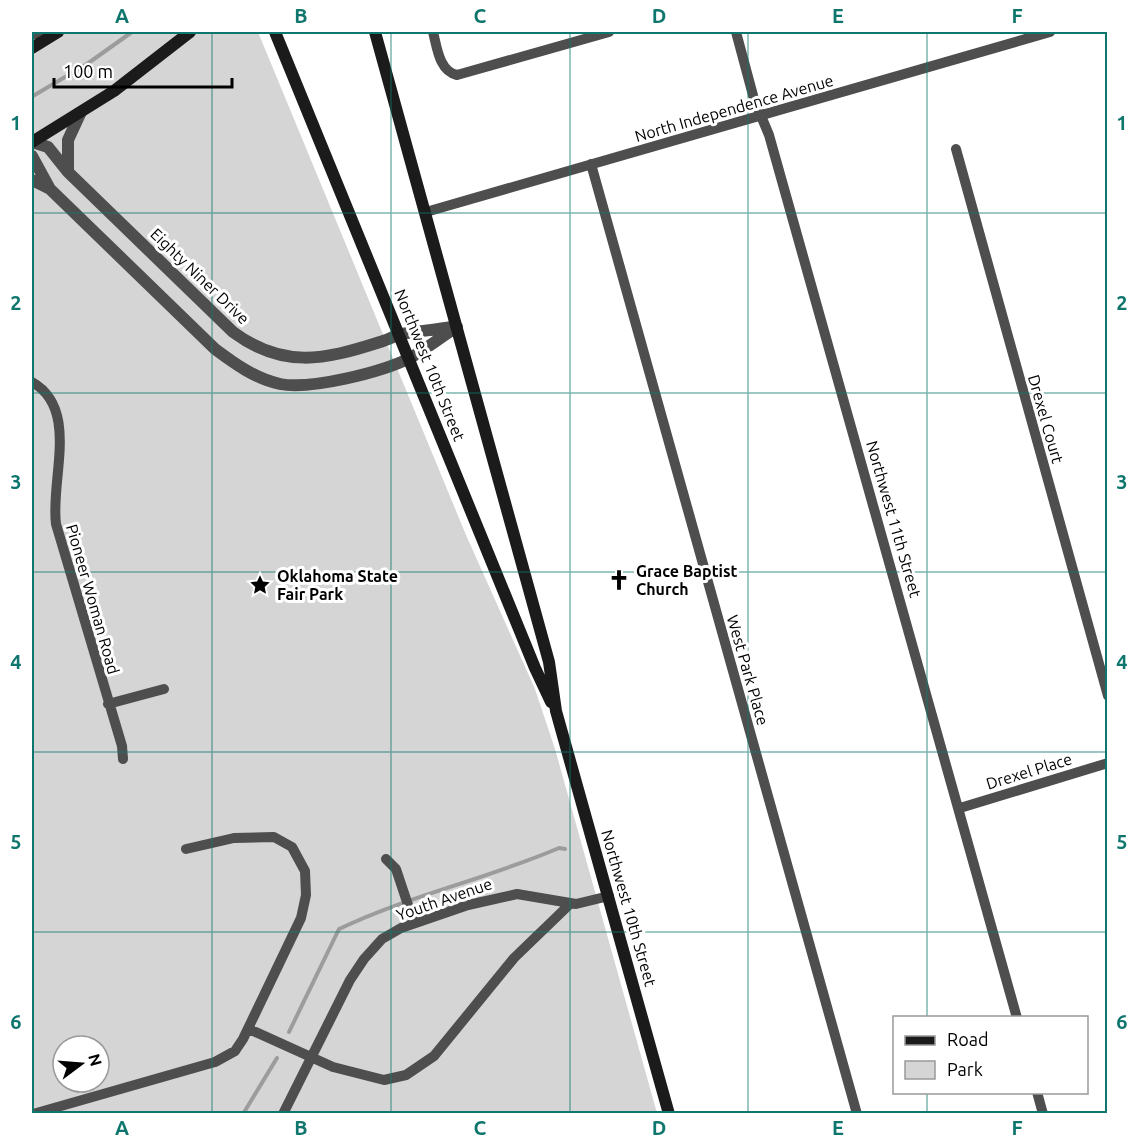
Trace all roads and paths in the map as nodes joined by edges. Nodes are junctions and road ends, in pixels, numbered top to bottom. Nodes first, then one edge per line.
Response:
1 (32, 32) edge
2 (190, 32) edge
3 (276, 32) edge
4 (375, 32) edge
5 (433, 32) edge
6 (609, 32) edge
7 (736, 32) edge
8 (1050, 32) edge
9 (53, 34) edge
10 (32, 48) edge
11 (80, 114) junction
12 (761, 116) junction
13 (32, 142) edge
14 (956, 149) dead end
15 (32, 156) edge
16 (591, 165) junction
17 (68, 172) junction
18 (32, 180) edge
19 (50, 189) junction
20 (426, 212) junction
21 (457, 327) junction
22 (400, 334) junction
23 (409, 358) junction
24 (32, 382) edge
25 (164, 689) dead end
26 (1107, 696) edge
27 (108, 704) junction
28 (556, 711) junction
29 (123, 759) dead end
30 (1107, 763) edge
31 (960, 808) junction
32 (186, 849) dead end
33 (386, 859) dead end
34 (609, 896) junction
35 (570, 904) junction
36 (414, 923) junction
37 (1017, 1016) edge
38 (249, 1029) junction
39 (310, 1058) junction
40 (1038, 1094) edge
41 (33, 1113) edge
42 (283, 1113) edge
43 (669, 1113) edge
44 (857, 1113) edge
45 (1043, 1113) edge

1 - 9 street
2 - 11 main road
3 - 22 main road, Northwest 10th Street
4 - 20 main road, Northwest 10th Street
5 - 6 street
7 - 12 street, Northwest 11th Street
8 - 12 street, North Independence Avenue
9 - 10 main road
11 - 13 main road
11 - 17 street
12 - 16 street, North Independence Avenue
12 - 31 street, Northwest 11th Street
13 - 17 street, Eighty Niner Drive
14 - 26 street, Drexel Court
15 - 19 street
16 - 20 street, North Independence Avenue
16 - 44 street, West Park Place
17 - 22 street, Eighty Niner Drive
18 - 19 street
19 - 23 street
20 - 21 main road, Northwest 10th Street
21 - 22 street, Eighty Niner Drive
21 - 23 street
21 - 28 main road, Northwest 10th Street
22 - 23 main road, Northwest 10th Street
23 - 28 main road, Northwest 10th Street
24 - 27 street, Pioneer Woman Road
25 - 27 street
27 - 29 street, Pioneer Woman Road
28 - 34 main road, Northwest 10th Street
30 - 31 street, Drexel Place
31 - 37 street, Northwest 11th Street
32 - 38 street
33 - 36 street
34 - 35 street, Youth Avenue
34 - 43 main road, Northwest 10th Street
35 - 36 street, Youth Avenue
35 - 39 street
36 - 39 street, Youth Avenue
38 - 39 street
38 - 41 street
39 - 42 street, Youth Avenue
40 - 45 street

